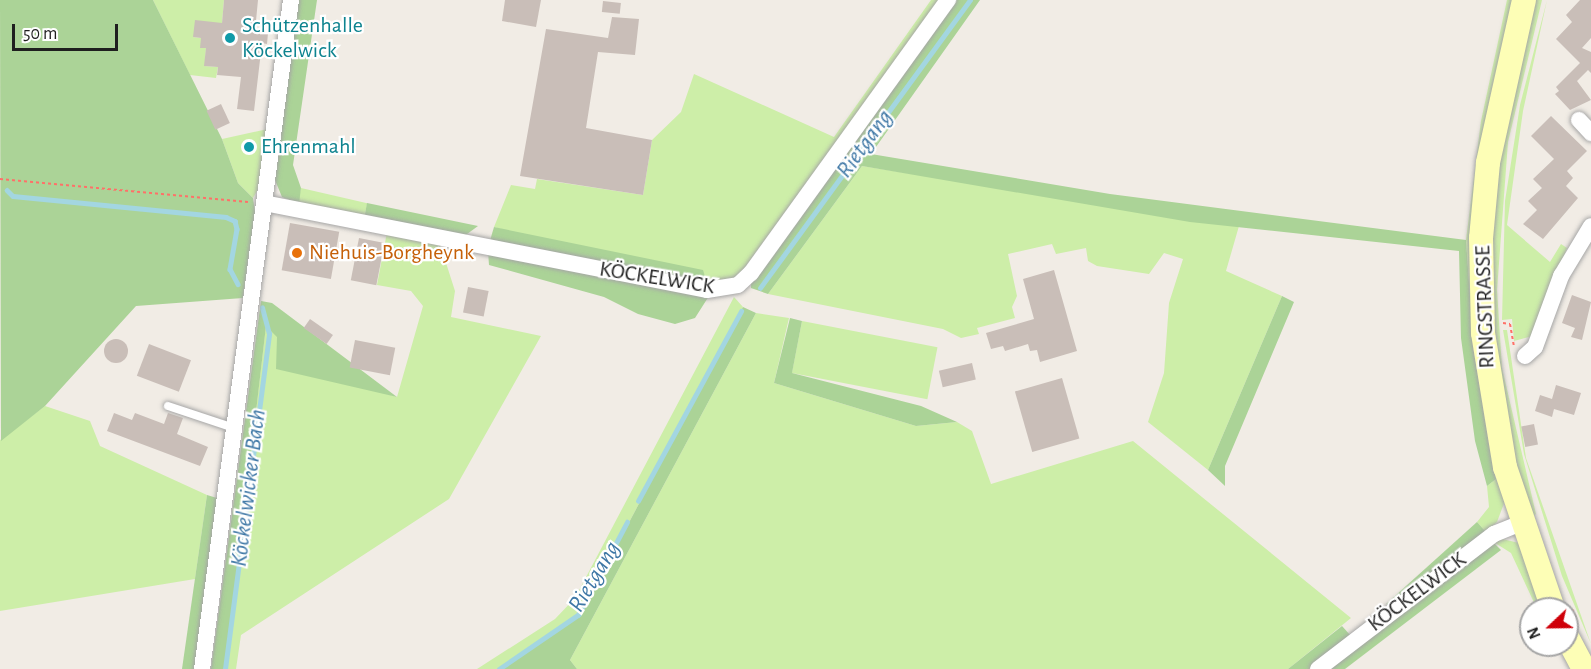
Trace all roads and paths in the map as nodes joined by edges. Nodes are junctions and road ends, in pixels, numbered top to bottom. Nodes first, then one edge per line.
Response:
1 (291, 0) edge
2 (948, 0) edge
3 (1524, 0) edge
4 (1579, 120) dead end
5 (1591, 132) edge
6 (0, 179) edge
7 (264, 203) junction
8 (1591, 226) edge
9 (1500, 312) dead end
10 (1500, 323) dead end
11 (1525, 356) dead end
12 (168, 406) dead end
13 (234, 428) junction
14 (1521, 523) junction
15 (1549, 597) edge
16 (201, 669) edge
17 (1318, 669) edge

1 - 7 street
2 - 7 street, KÖCKELWICK
3 - 14 main road, RINGSTRASSE
4 - 5 street
6 - 7 path
7 - 13 street
8 - 11 street
9 - 10 path
12 - 13 lane
13 - 16 street
14 - 15 main road, RINGSTRASSE
14 - 17 street, KÖCKELWICK

